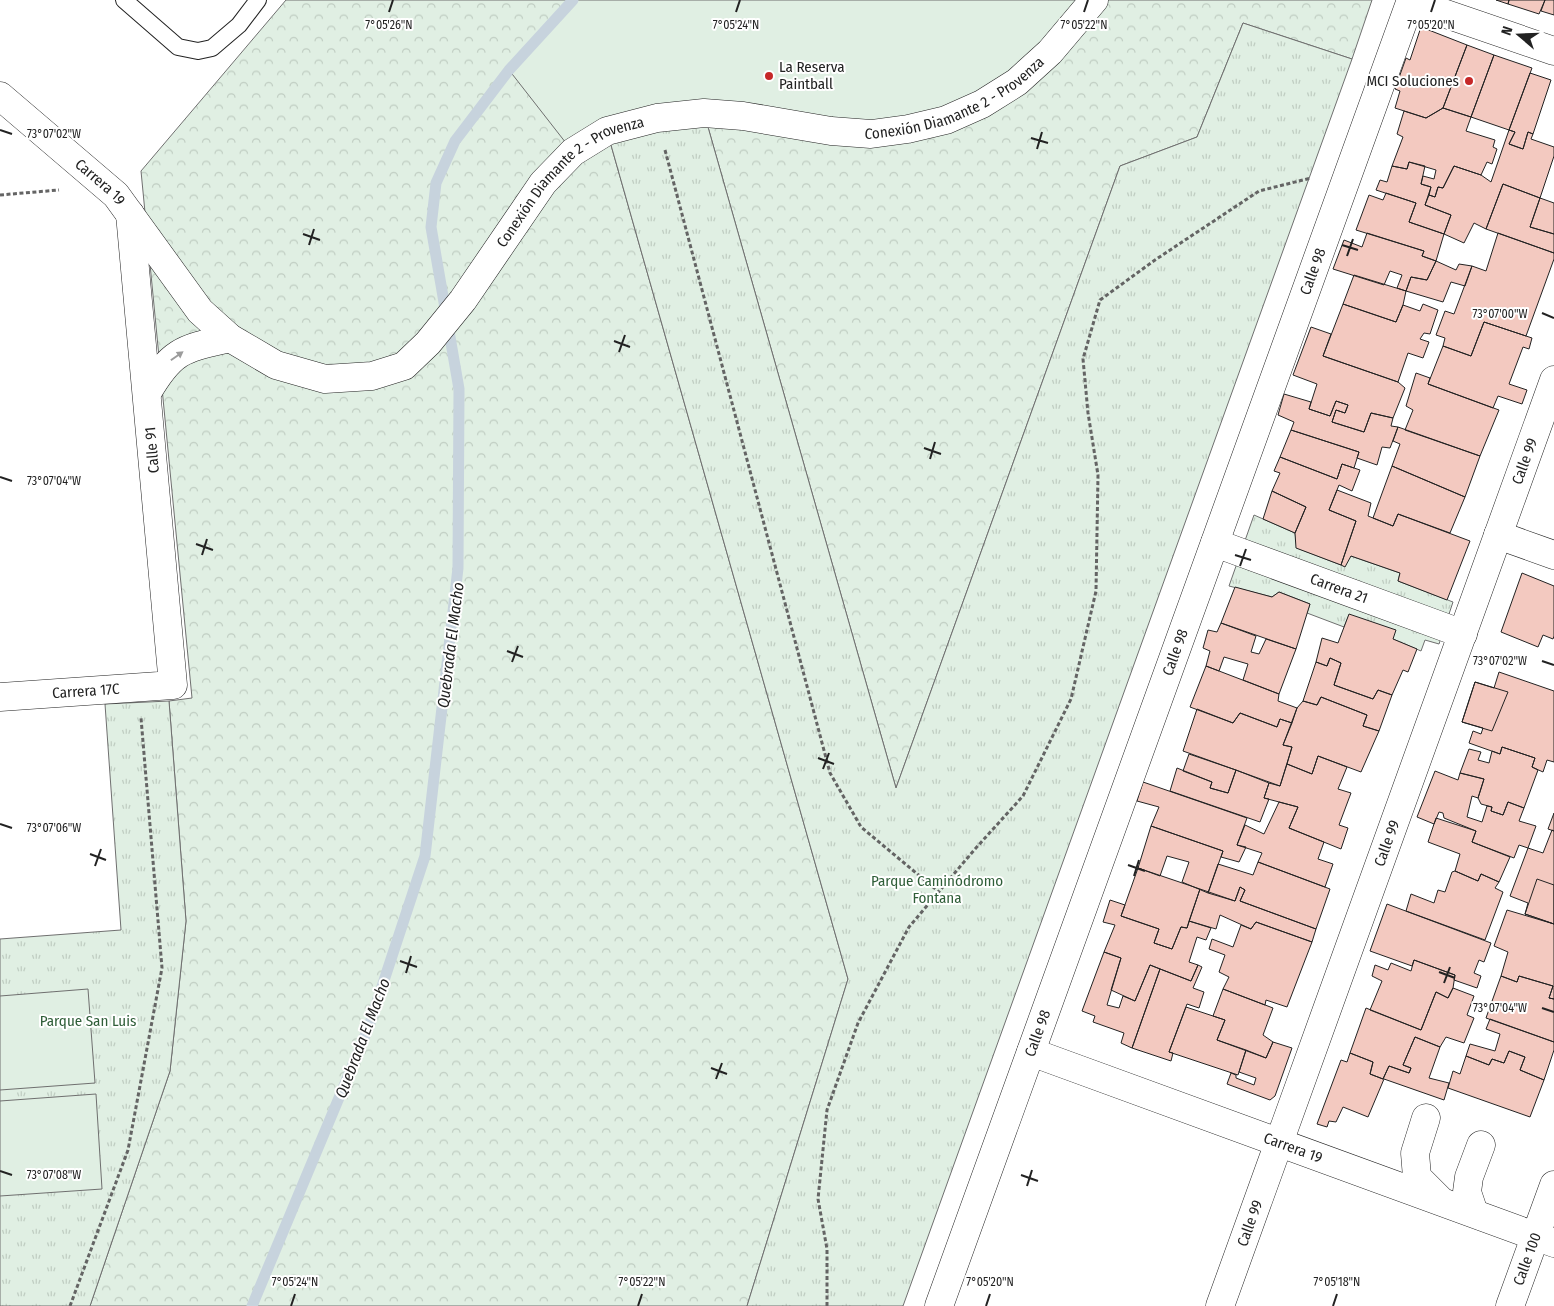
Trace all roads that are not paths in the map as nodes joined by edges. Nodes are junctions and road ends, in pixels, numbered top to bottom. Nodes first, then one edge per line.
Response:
1 (124, 0) edge
2 (258, 0) edge
3 (1094, 0) edge
4 (1411, 1) edge
5 (1554, 51) edge
6 (0, 96) edge
7 (130, 214) junction
8 (230, 338) junction
9 (1554, 380) edge
10 (146, 394) junction
11 (1498, 535) junction
12 (1215, 543) junction
13 (1554, 555) edge
14 (1463, 634) junction
15 (173, 685) joint
16 (0, 697) edge
17 (1031, 1052) junction
18 (1426, 1118) dead end
19 (1279, 1143) junction
20 (1481, 1145) dead end
21 (1554, 1185) edge
22 (1441, 1202) junction
23 (1474, 1214) junction
24 (1545, 1239) edge
25 (939, 1306) edge
26 (1220, 1306) edge
27 (1510, 1306) edge

1 - 2 lane
3 - 8 street, Conexión Diamante 2 - Provenza
4 - 5 street
4 - 12 street, Calle 98
6 - 7 street, Carrera 19
7 - 8 street, Conexión Diamante 2 - Provenza
7 - 10 street, Calle 91
10 -> 8 street
9 - 11 street, Calle 99
10 - 15 street, Calle 91
11 - 13 street
11 - 14 street, Calle 99
12 - 14 street, Carrera 21
12 - 17 street, Calle 98
14 - 19 street, Calle 99
15 - 16 street, Carrera 17C
17 - 19 street, Carrera 19
17 - 25 street, Calle 98
18 - 22 street
19 - 22 street, Carrera 19
19 - 26 street, Calle 99
20 - 23 street
21 - 24 street, Calle 100
22 - 23 street, Carrera 19
23 - 24 street, Carrera 19
24 - 27 street, Calle 100

